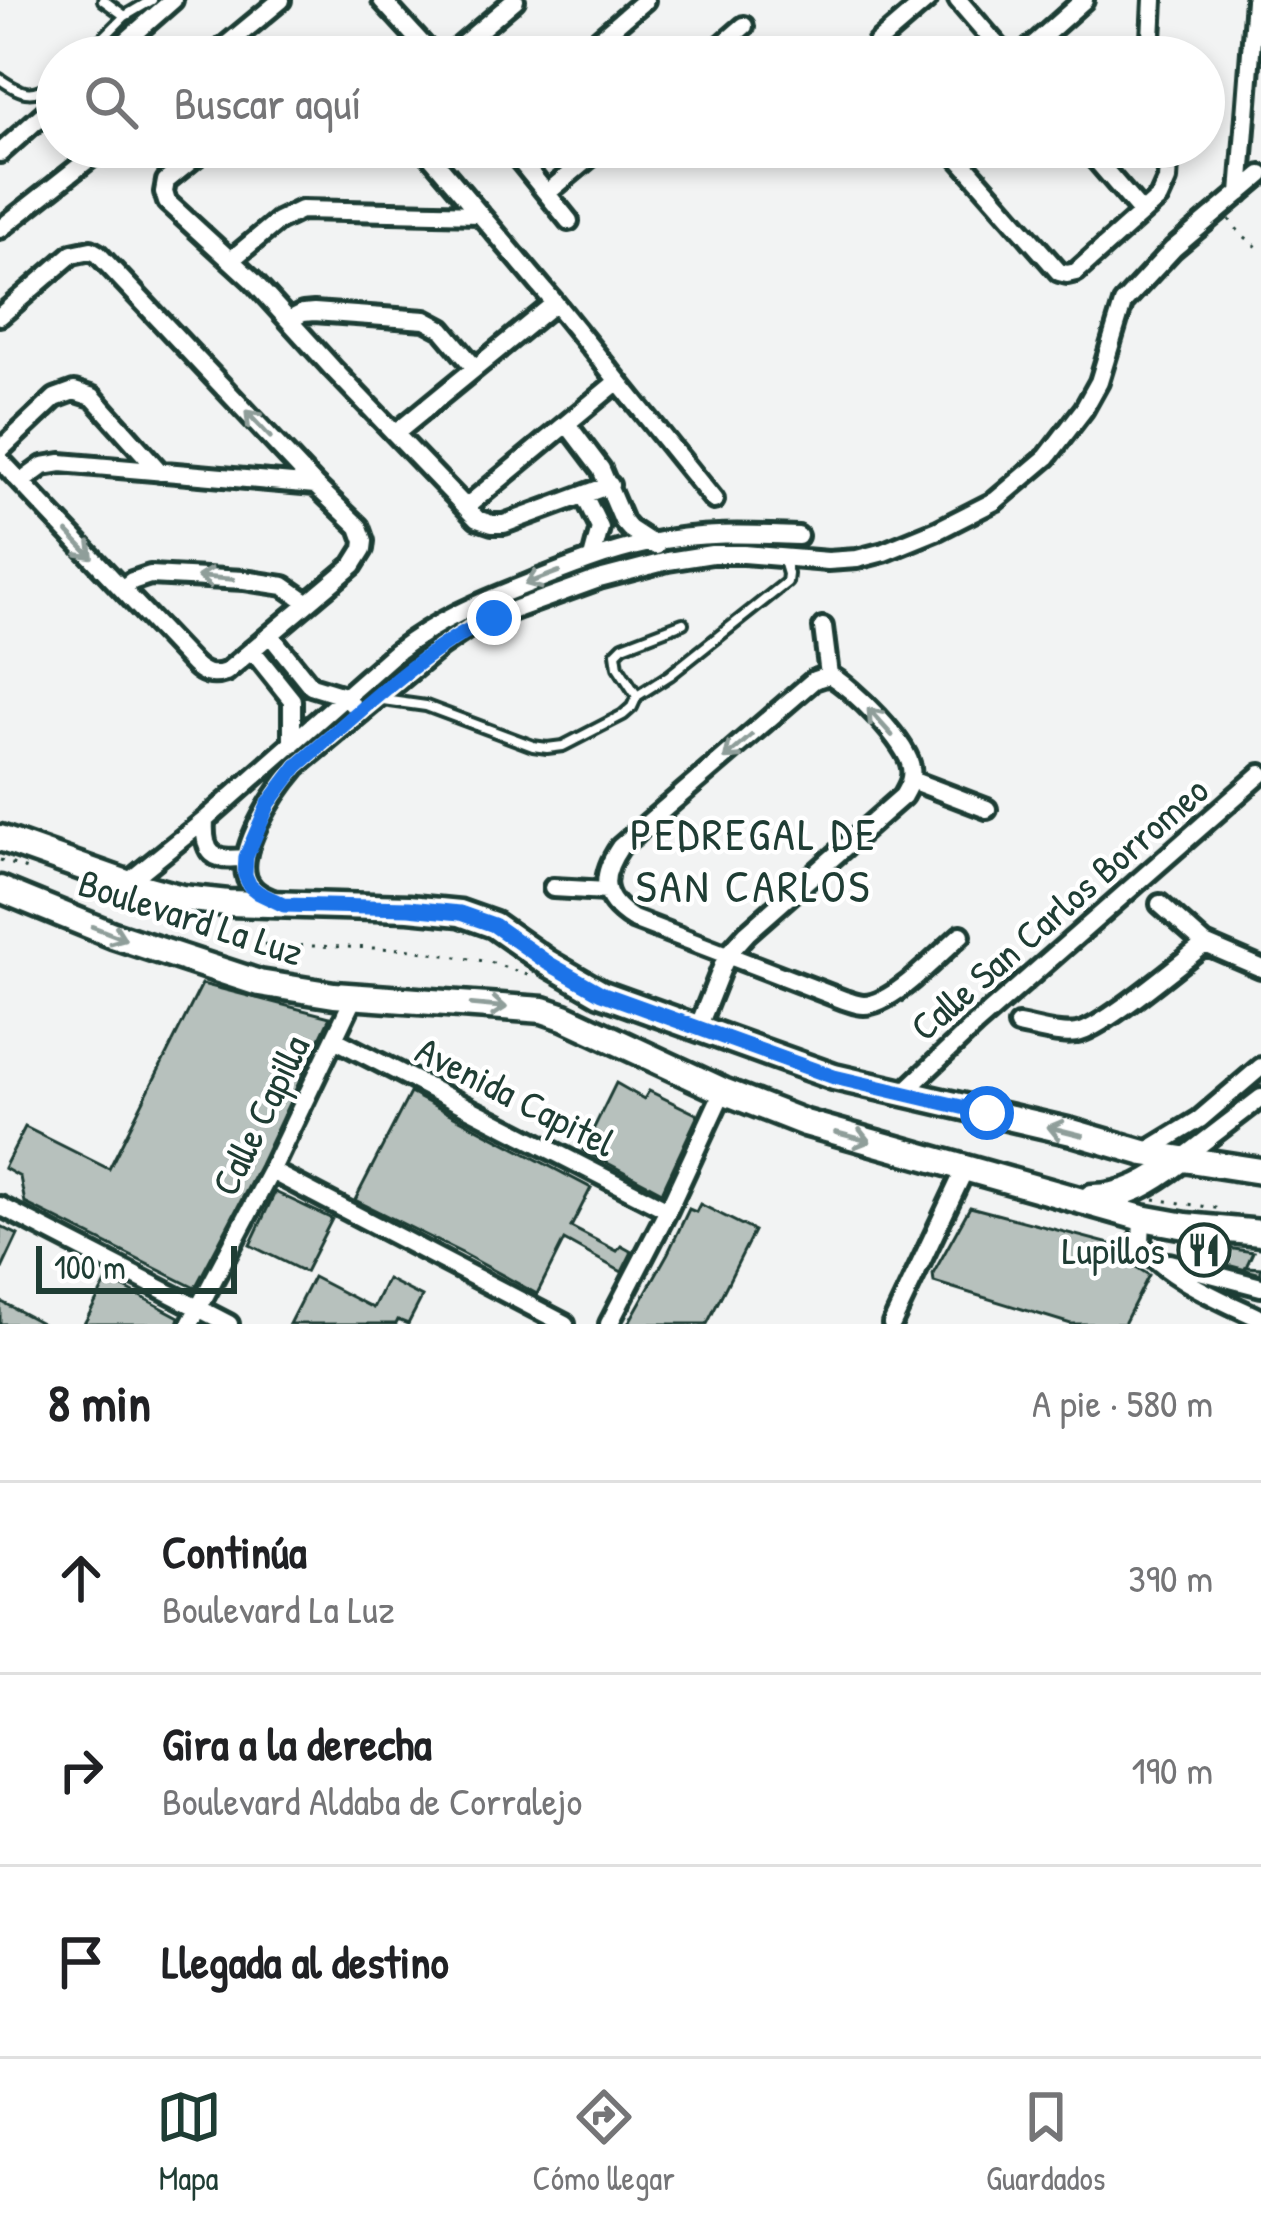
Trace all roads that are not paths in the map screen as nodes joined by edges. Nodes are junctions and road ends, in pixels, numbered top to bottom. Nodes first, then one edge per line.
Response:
1 (103, 0) edge
2 (152, 0) edge
3 (173, 0) edge
4 (281, 0) edge
5 (382, 0) edge
6 (515, 0) edge
7 (645, 0) edge
8 (927, 0) edge
9 (958, 0) edge
10 (1084, 0) edge
11 (1153, 0) edge
12 (1255, 0) edge
13 (125, 16) junction
14 (744, 26) dead end
15 (105, 36) edge
16 (132, 36) edge
17 (237, 36) edge
18 (415, 36) edge
19 (473, 36) edge
20 (603, 36) edge
21 (732, 36) edge
22 (885, 36) edge
23 (989, 36) edge
24 (1044, 36) edge
25 (1151, 36) edge
26 (1255, 76) edge
27 (0, 79) edge
28 (36, 94) edge
29 (36, 121) edge
30 (0, 153) edge
31 (1261, 165) edge
32 (77, 168) edge
33 (182, 168) edge
34 (441, 168) edge
35 (526, 168) edge
36 (577, 168) edge
37 (967, 168) edge
38 (1103, 168) edge
39 (1167, 168) edge
40 (1260, 176) edge
41 (547, 193) junction
42 (1240, 193) junction
43 (1142, 213) junction
44 (480, 214) junction
45 (569, 221) dead end
46 (0, 229) edge
47 (231, 260) junction
48 (555, 303) junction
49 (0, 316) edge
50 (289, 320) junction
51 (475, 368) junction
52 (618, 381) junction
53 (567, 424) junction
54 (396, 433) junction
55 (0, 450) edge
56 (0, 460) edge
57 (160, 472) junction
58 (21, 482) junction
59 (315, 484) junction
60 (610, 485) junction
61 (584, 495) junction
62 (714, 500) dead end
63 (466, 507) junction
64 (623, 521) junction
65 (600, 528) junction
66 (798, 536) dead end
67 (653, 542) junction
68 (783, 557) junction
69 (592, 558) junction
70 (668, 561) junction
71 (122, 589) junction
72 (307, 602) junction
73 (683, 622) dead end
74 (823, 627) dead end
75 (270, 635) junction
76 (252, 650) junction
77 (829, 675) junction
78 (311, 686) junction
79 (637, 696) junction
80 (347, 697) junction
81 (292, 700) junction
82 (375, 700) junction
83 (359, 713) junction
84 (292, 744) junction
85 (1261, 774) edge
86 (910, 780) junction
87 (986, 809) dead end
88 (205, 820) junction
89 (0, 838) edge
90 (246, 857) junction
91 (127, 883) junction
92 (553, 888) dead end
93 (0, 890) edge
94 (607, 891) junction
95 (1160, 904) dead end
96 (284, 905) junction
97 (961, 935) dead end
98 (1205, 944) junction
99 (727, 955) junction
100 (1261, 968) edge
101 (601, 993) junction
102 (354, 997) junction
103 (1018, 1025) dead end
104 (587, 1028) junction
105 (698, 1028) junction
106 (334, 1040) junction
107 (1261, 1067) edge
108 (723, 1091) junction
109 (902, 1094) junction
110 (1261, 1098) edge
111 (1200, 1118) junction
112 (1214, 1133) junction
113 (1144, 1153) junction
114 (1180, 1160) junction
115 (965, 1169) junction
116 (271, 1171) junction
117 (1261, 1171) edge
118 (1149, 1180) junction
119 (1066, 1197) junction
120 (0, 1206) edge
121 (668, 1210) junction
122 (1142, 1218) junction
123 (1261, 1233) edge
124 (1155, 1259) junction
125 (1261, 1287) edge
126 (194, 1316) edge
127 (1261, 1319) edge
128 (229, 1324) edge
129 (565, 1324) edge
130 (609, 1324) edge
131 (892, 1324) edge

1 - 13 lane
2 - 13 lane
3 - 16 street
4 - 17 street
5 - 18 street
6 - 19 street
7 - 20 street
8 - 22 street
9 - 23 street
10 - 24 street
11 - 25 street
12 - 26 street
13 - 15 lane
14 - 21 street
26 - 42 street
27 - 28 lane
29 - 30 street
31 - 40 street
32 - 46 street
33 - 47 street
34 - 44 street
35 - 41 street
36 - 41 street
37 - 43 street
38 - 43 street
39 - 43 street
40 - 42 street
41 - 45 street
42 - 68 street
44 - 47 street
44 - 48 street
47 - 50 street
48 - 51 street
48 - 52 street
59 -> 49 street
50 - 51 street
50 - 54 street
51 - 54 street
52 - 53 street
52 - 62 street
53 - 60 street
53 - 63 street
54 - 63 street
55 - 57 street
56 - 58 street
57 - 58 street
57 - 59 street
58 -> 71 street
59 - 72 street
60 - 61 street
60 - 64 street
61 - 63 street
61 - 65 street
64 - 65 street
64 - 67 street
65 - 69 street
66 - 67 street
67 - 69 street
67 - 70 street
68 - 70 street
68 - 79 lane
69 -> 80 street
70 - 82 street
72 -> 71 street
71 - 76 street
72 - 75 street
73 - 79 lane
74 - 77 street
75 - 76 street
75 - 78 street
76 - 81 street
86 -> 77 street
77 -> 94 street
78 - 80 street
78 - 81 street
79 - 82 lane
80 - 83 street
80 - 84 street
81 - 84 street
82 - 83 street
83 - 90 street
84 - 88 street
85 - 109 street, Calle San Carlos Borromeo
86 - 87 street
86 - 99 street
88 - 90 street
88 - 91 street
89 - 91 main road, Boulevard La Luz
90 - 96 street
91 - 96 main road, Boulevard La Luz
92 - 94 street
93 -> 102 main road, Boulevard La Luz
94 - 99 street
95 - 98 street
96 - 101 main road, Boulevard La Luz
97 - 99 street
98 - 100 street
98 - 103 street
99 - 105 street
101 - 104 main road
101 - 105 main road, Boulevard La Luz
102 -> 104 main road, Boulevard La Luz
102 - 106 street, Calle Capilla
104 - 108 main road, Boulevard La Luz
105 - 109 main road, Boulevard La Luz
106 - 116 street, Calle Capilla
106 - 121 street, Avenida Capitel
107 - 111 street
108 -> 115 main road, Boulevard La Luz
108 - 121 street
113 -> 109 main road, Boulevard La Luz
110 - 112 street
111 - 112 street
111 - 113 street
112 - 114 street
113 - 114 main road, Boulevard La Luz
113 - 118 main road
114 - 117 main road, Boulevard La Luz
114 - 118 main road
115 - 119 main road, Boulevard La Luz
115 - 131 street
116 - 126 street, Calle Capilla
116 - 129 street
118 - 119 main road
118 - 122 main road
119 - 122 main road, Boulevard La Luz
120 - 126 street
121 - 130 street
122 - 123 main road, Boulevard La Luz
122 - 124 street
124 - 125 street
124 - 127 street
126 - 128 street

